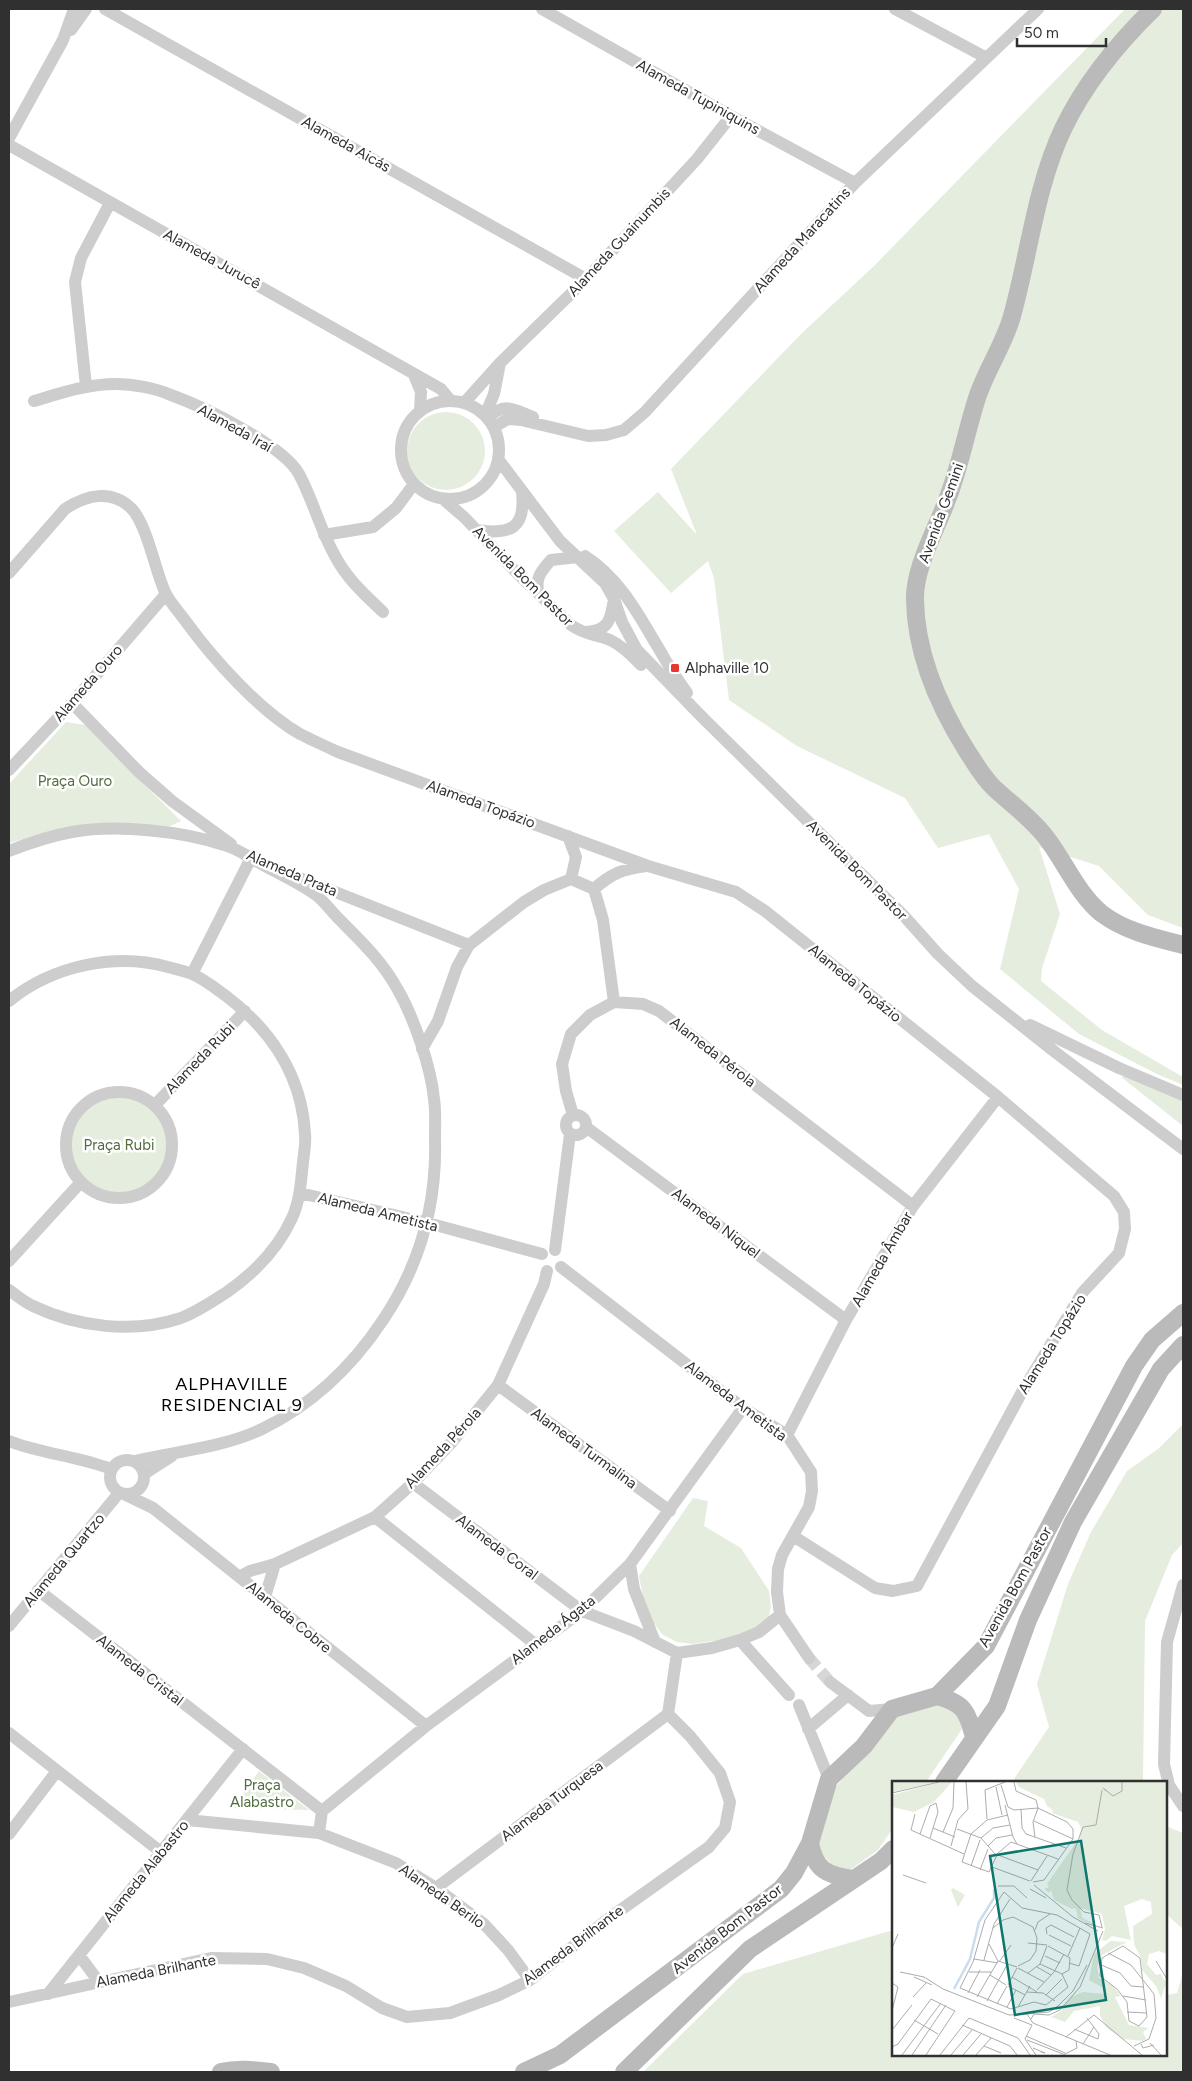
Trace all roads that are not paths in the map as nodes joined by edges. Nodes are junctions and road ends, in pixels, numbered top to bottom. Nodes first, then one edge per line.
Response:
1 (74, 9) edge
2 (86, 9) edge
3 (105, 9) edge
4 (542, 9) edge
5 (895, 9) edge
6 (1038, 9) edge
7 (1153, 9) edge
8 (63, 40) junction
9 (985, 57) junction
10 (731, 116) junction
11 (9, 138) edge
12 (9, 145) edge
13 (855, 182) junction
14 (110, 203) junction
15 (586, 279) junction
16 (500, 363) junction
17 (414, 375) junction
18 (86, 386) junction
19 (34, 401) dead end
20 (451, 401) junction
21 (464, 403) junction
22 (420, 410) junction
23 (488, 420) junction
24 (498, 459) junction
25 (414, 484) junction
26 (522, 490) junction
27 (443, 499) junction
28 (476, 530) junction
29 (324, 535) junction
30 (560, 541) junction
31 (578, 557) junction
32 (9, 573) edge
33 (539, 593) junction
34 (166, 594) junction
35 (614, 599) junction
36 (383, 612) dead end
37 (581, 632) junction
38 (72, 703) junction
39 (703, 718) junction
40 (9, 770) edge
41 (568, 836) junction
42 (592, 845) junction
43 (9, 851) edge
44 (576, 857) junction
45 (251, 858) junction
46 (624, 863) junction
47 (570, 879) junction
48 (594, 889) junction
49 (350, 897) junction
50 (337, 917) junction
51 (469, 945) junction
52 (1183, 945) edge
53 (192, 974) junction
54 (9, 1000) edge
55 (614, 1002) junction
56 (245, 1010) junction
57 (1014, 1018) junction
58 (422, 1049) junction
59 (1183, 1095) edge
60 (998, 1097) junction
61 (155, 1105) junction
62 (573, 1115) junction
63 (586, 1127) junction
64 (570, 1134) junction
65 (1183, 1149) edge
66 (81, 1182) junction
67 (300, 1193) junction
68 (913, 1206) junction
69 (428, 1223) junction
70 (555, 1250) junction
71 (542, 1254) junction
72 (9, 1261) edge
73 (561, 1267) junction
74 (547, 1271) junction
75 (9, 1290) edge
76 (1183, 1313) edge
77 (846, 1320) junction
78 (1183, 1345) edge
79 (498, 1385) junction
80 (742, 1408) junction
81 (787, 1435) junction
82 (9, 1441) edge
83 (174, 1454) junction
84 (135, 1462) junction
85 (115, 1465) junction
86 (143, 1480) junction
87 (413, 1483) junction
88 (121, 1494) junction
89 (153, 1508) junction
90 (670, 1511) junction
91 (375, 1517) junction
92 (793, 1536) junction
93 (275, 1564) junction
94 (630, 1564) junction
95 (239, 1577) junction
96 (1183, 1585) edge
97 (38, 1590) junction
98 (265, 1597) junction
99 (582, 1611) junction
100 (780, 1612) junction
101 (1180, 1612) edge
102 (9, 1626) edge
103 (740, 1640) junction
104 (655, 1642) junction
105 (536, 1644) junction
106 (677, 1653) junction
107 (809, 1658) tunnel mouth
108 (830, 1682) tunnel mouth
109 (790, 1695) dead end
110 (848, 1695) junction
111 (937, 1696) junction
112 (799, 1705) dead end
113 (892, 1709) junction
114 (668, 1714) junction
115 (426, 1726) junction
116 (808, 1729) junction
117 (9, 1733) edge
118 (974, 1737) junction
119 (243, 1749) junction
120 (57, 1771) junction
121 (829, 1779) junction
122 (945, 1781) edge
123 (1183, 1806) edge
124 (322, 1811) junction
125 (187, 1820) junction
126 (320, 1833) junction
127 (9, 1834) edge
128 (810, 1843) junction
129 (892, 1850) edge
130 (161, 1852) junction
131 (852, 1879) junction
132 (436, 1888) junction
133 (79, 1955) junction
134 (530, 1980) junction
135 (99, 1982) junction
136 (48, 1994) junction
137 (9, 2002) edge
138 (221, 2072) edge
139 (271, 2072) edge
140 (524, 2072) edge
141 (624, 2072) edge

1 - 8 street
2 - 8 street
3 - 15 street, Alameda Aicás
4 - 10 street, Alameda Tupiniquins
5 - 9 street
6 - 9 street, Alameda Maracatins
7 - 52 street, Avenida Gemini
8 - 11 street
9 - 13 street, Alameda Maracatins
10 - 13 street, Alameda Tupiniquins
10 - 15 street, Alameda Guainumbis
12 - 14 street, Alameda Jurucê
13 - 23 street, Alameda Maracatins
14 - 17 street, Alameda Jurucê
14 - 18 street
15 - 16 street, Alameda Guainumbis
16 - 21 street, Alameda Guainumbis
16 - 23 street
17 - 20 street, Alameda Jurucê
17 - 22 street
18 - 19 street, Alameda Iraí
18 - 29 street, Alameda Iraí
20 - 21 street
20 - 22 street
21 - 23 street
22 - 25 street
23 - 24 street
24 - 26 street, Avenida Bom Pastor
24 - 27 street
25 - 27 street
25 - 29 street
26 - 28 street
26 - 30 street, Avenida Bom Pastor
27 - 28 street, Avenida Bom Pastor
28 - 33 street, Avenida Bom Pastor
29 - 36 street, Alameda Iraí
30 - 31 street, Avenida Bom Pastor
30 - 39 street, Avenida Bom Pastor
31 - 33 street
31 - 35 street, Avenida Bom Pastor
32 - 34 street, Alameda Topázio
33 - 37 street, Avenida Bom Pastor
34 - 38 street, Alameda Ouro
34 - 41 street, Alameda Topázio
35 - 37 street
35 - 39 street, Avenida Bom Pastor
37 - 39 street, Avenida Bom Pastor
38 - 40 street, Alameda Ouro
38 - 45 street, Alameda Prata
39 - 57 street, Avenida Bom Pastor
41 - 42 street, Alameda Topázio
41 - 44 street
42 - 44 street
42 - 46 street, Alameda Topázio
43 - 45 street
44 - 47 street
45 - 49 street, Alameda Prata
45 - 50 street
45 - 53 street
46 - 48 street
46 - 60 street, Alameda Topázio
47 - 48 street
47 - 51 street
48 - 55 street
49 - 50 street
49 - 51 street, Alameda Prata
50 - 58 street
51 - 58 street
53 - 54 street
53 - 56 street
55 - 62 street
55 - 68 street, Alameda Pérola
56 - 61 street, Alameda Rubi
56 - 67 street
57 - 59 street, Avenida Bom Pastor
57 - 65 street, Avenida Bom Pastor
58 - 69 street
60 - 68 street, Alameda Âmbar
60 - 92 street, Alameda Topázio
61 - 66 street
61 - 66 street
62 - 63 street
62 - 64 street
63 - 64 street
63 - 77 street, Alameda Niquel
64 - 70 street
66 - 72 street
67 - 69 street, Alameda Ametista
67 - 75 street
68 - 77 street, Alameda Âmbar
69 - 71 street, Alameda Ametista
69 - 83 street
70 - 71 street
70 - 73 street
71 - 74 street
73 - 74 street
73 - 80 street, Alameda Ametista
74 - 79 street, Alameda Pérola
76 - 111 street, Avenida Bom Pastor
77 - 81 street, Alameda Âmbar
78 - 118 street, Avenida Bom Pastor
79 - 87 street, Alameda Pérola
79 - 90 street, Alameda Turmalina
80 - 81 street, Alameda Ametista
80 - 90 street, Alameda Ágata
81 - 92 street, Alameda Ametista
82 - 85 street
83 - 84 street
83 - 86 street
84 - 85 street
84 - 86 street
85 - 88 street
86 - 88 street
86 - 89 street, Alameda Cobre
87 - 91 street, Alameda Pérola
87 - 99 street, Alameda Coral
88 - 89 street, Alameda Cobre
88 - 97 street, Alameda Quartzo
89 - 95 street, Alameda Cobre
90 - 94 street, Alameda Ágata
91 - 93 street, Alameda Pérola
91 - 105 street
92 - 100 street, Alameda Ametista
93 - 95 street, Alameda Pérola
93 - 98 street
94 - 99 street, Alameda Ágata
94 - 104 street
95 - 98 street, Alameda Cobre
96 - 101 street
97 - 102 street, Alameda Quartzo
97 - 119 street, Alameda Cristal
98 - 115 street, Alameda Cobre
99 - 104 street, Alameda Coral
99 - 105 street, Alameda Ágata
100 - 103 street
100 - 107 street
101 - 123 street
103 - 106 street
103 - 109 street
104 - 106 street, Alameda Coral
105 - 115 street, Alameda Ágata
106 - 114 street
108 - 110 street
110 - 113 street
110 - 116 street
111 - 113 street, Avenida Bom Pastor
111 - 118 street
112 - 116 street
113 - 121 street
114 - 132 street, Alameda Turquesa
114 - 134 street, Alameda Brilhante
115 - 124 street, Alameda Ágata
116 - 121 street
117 - 120 street
118 - 122 street, Avenida Bom Pastor
119 - 124 street
119 - 125 street, Alameda Alabastro
120 - 127 street
120 - 130 street
121 - 128 street, Avenida Bom Pastor
124 - 126 street
125 - 126 street, Alameda Berilo
125 - 130 street, Alameda Alabastro
126 - 132 street, Alameda Berilo
128 - 131 street
128 - 140 street, Avenida Bom Pastor
129 - 131 street, Avenida Bom Pastor
130 - 133 street, Alameda Alabastro
131 - 141 street, Avenida Bom Pastor
132 - 134 street, Alameda Berilo
133 - 135 street
133 - 136 street, Alameda Alabastro
134 - 135 street, Alameda Brilhante
135 - 136 street, Alameda Brilhante
136 - 137 street, Alameda Brilhante
138 - 139 street

